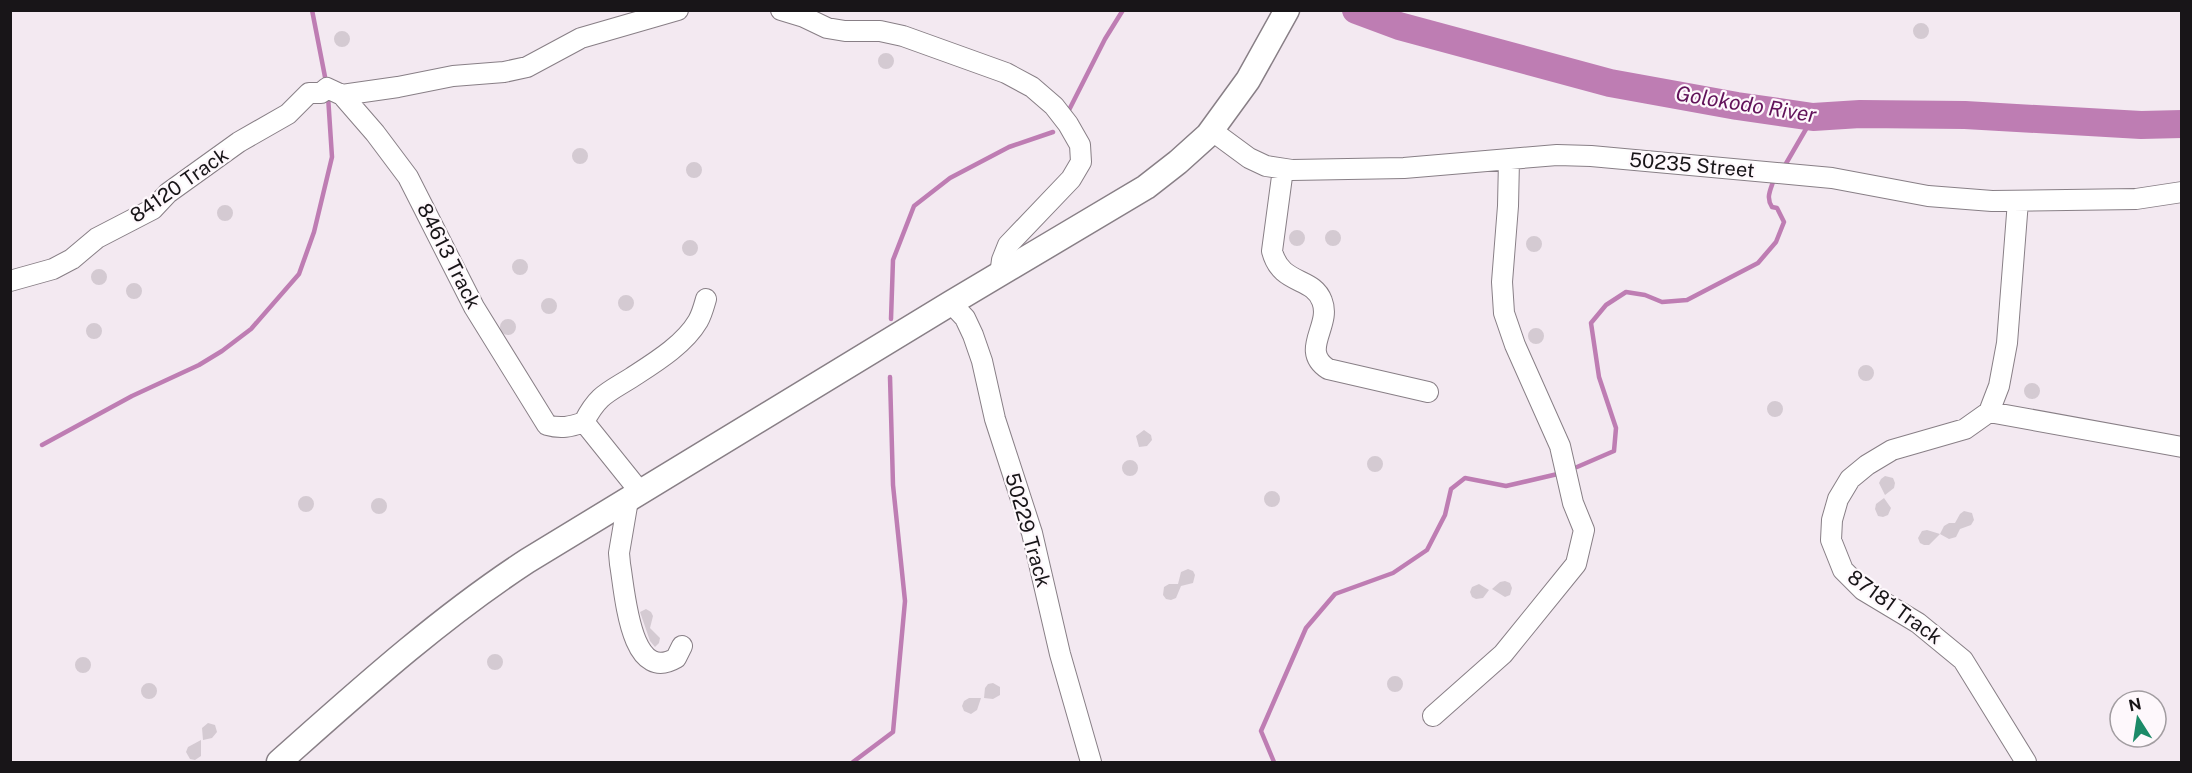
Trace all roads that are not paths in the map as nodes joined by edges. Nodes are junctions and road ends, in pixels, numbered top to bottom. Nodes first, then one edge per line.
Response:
1 (678, 10) edge
2 (781, 10) edge
3 (1282, 20) edge
4 (342, 95) junction
5 (1211, 130) junction
6 (1509, 160) junction
7 (1283, 169) junction
8 (2181, 192) edge
9 (2018, 201) junction
10 (999, 274) junction
11 (10, 281) edge
12 (706, 299) dead end
13 (951, 303) junction
14 (1428, 392) dead end
15 (1989, 412) junction
16 (584, 422) junction
17 (2181, 447) edge
18 (634, 496) junction
19 (682, 646) dead end
20 (1433, 716) dead end
21 (279, 762) edge
22 (1091, 762) edge
23 (2026, 762) edge

1 - 4 street, 84120 Track
2 - 10 street
3 - 5 street
4 - 11 street, 84120 Track
4 - 16 street, 84613 Track
5 - 7 street, 50235 Street
5 - 10 street
6 - 7 street, 50235 Street
6 - 9 street, 50235 Street
6 - 20 street
7 - 14 street
8 - 9 street, 50235 Street
9 - 15 street
10 - 13 street
12 - 16 street
13 - 18 street
13 - 22 street, 50229 Track
15 - 17 street
15 - 23 street, 87181 Track
16 - 18 street
18 - 19 street
18 - 21 street

